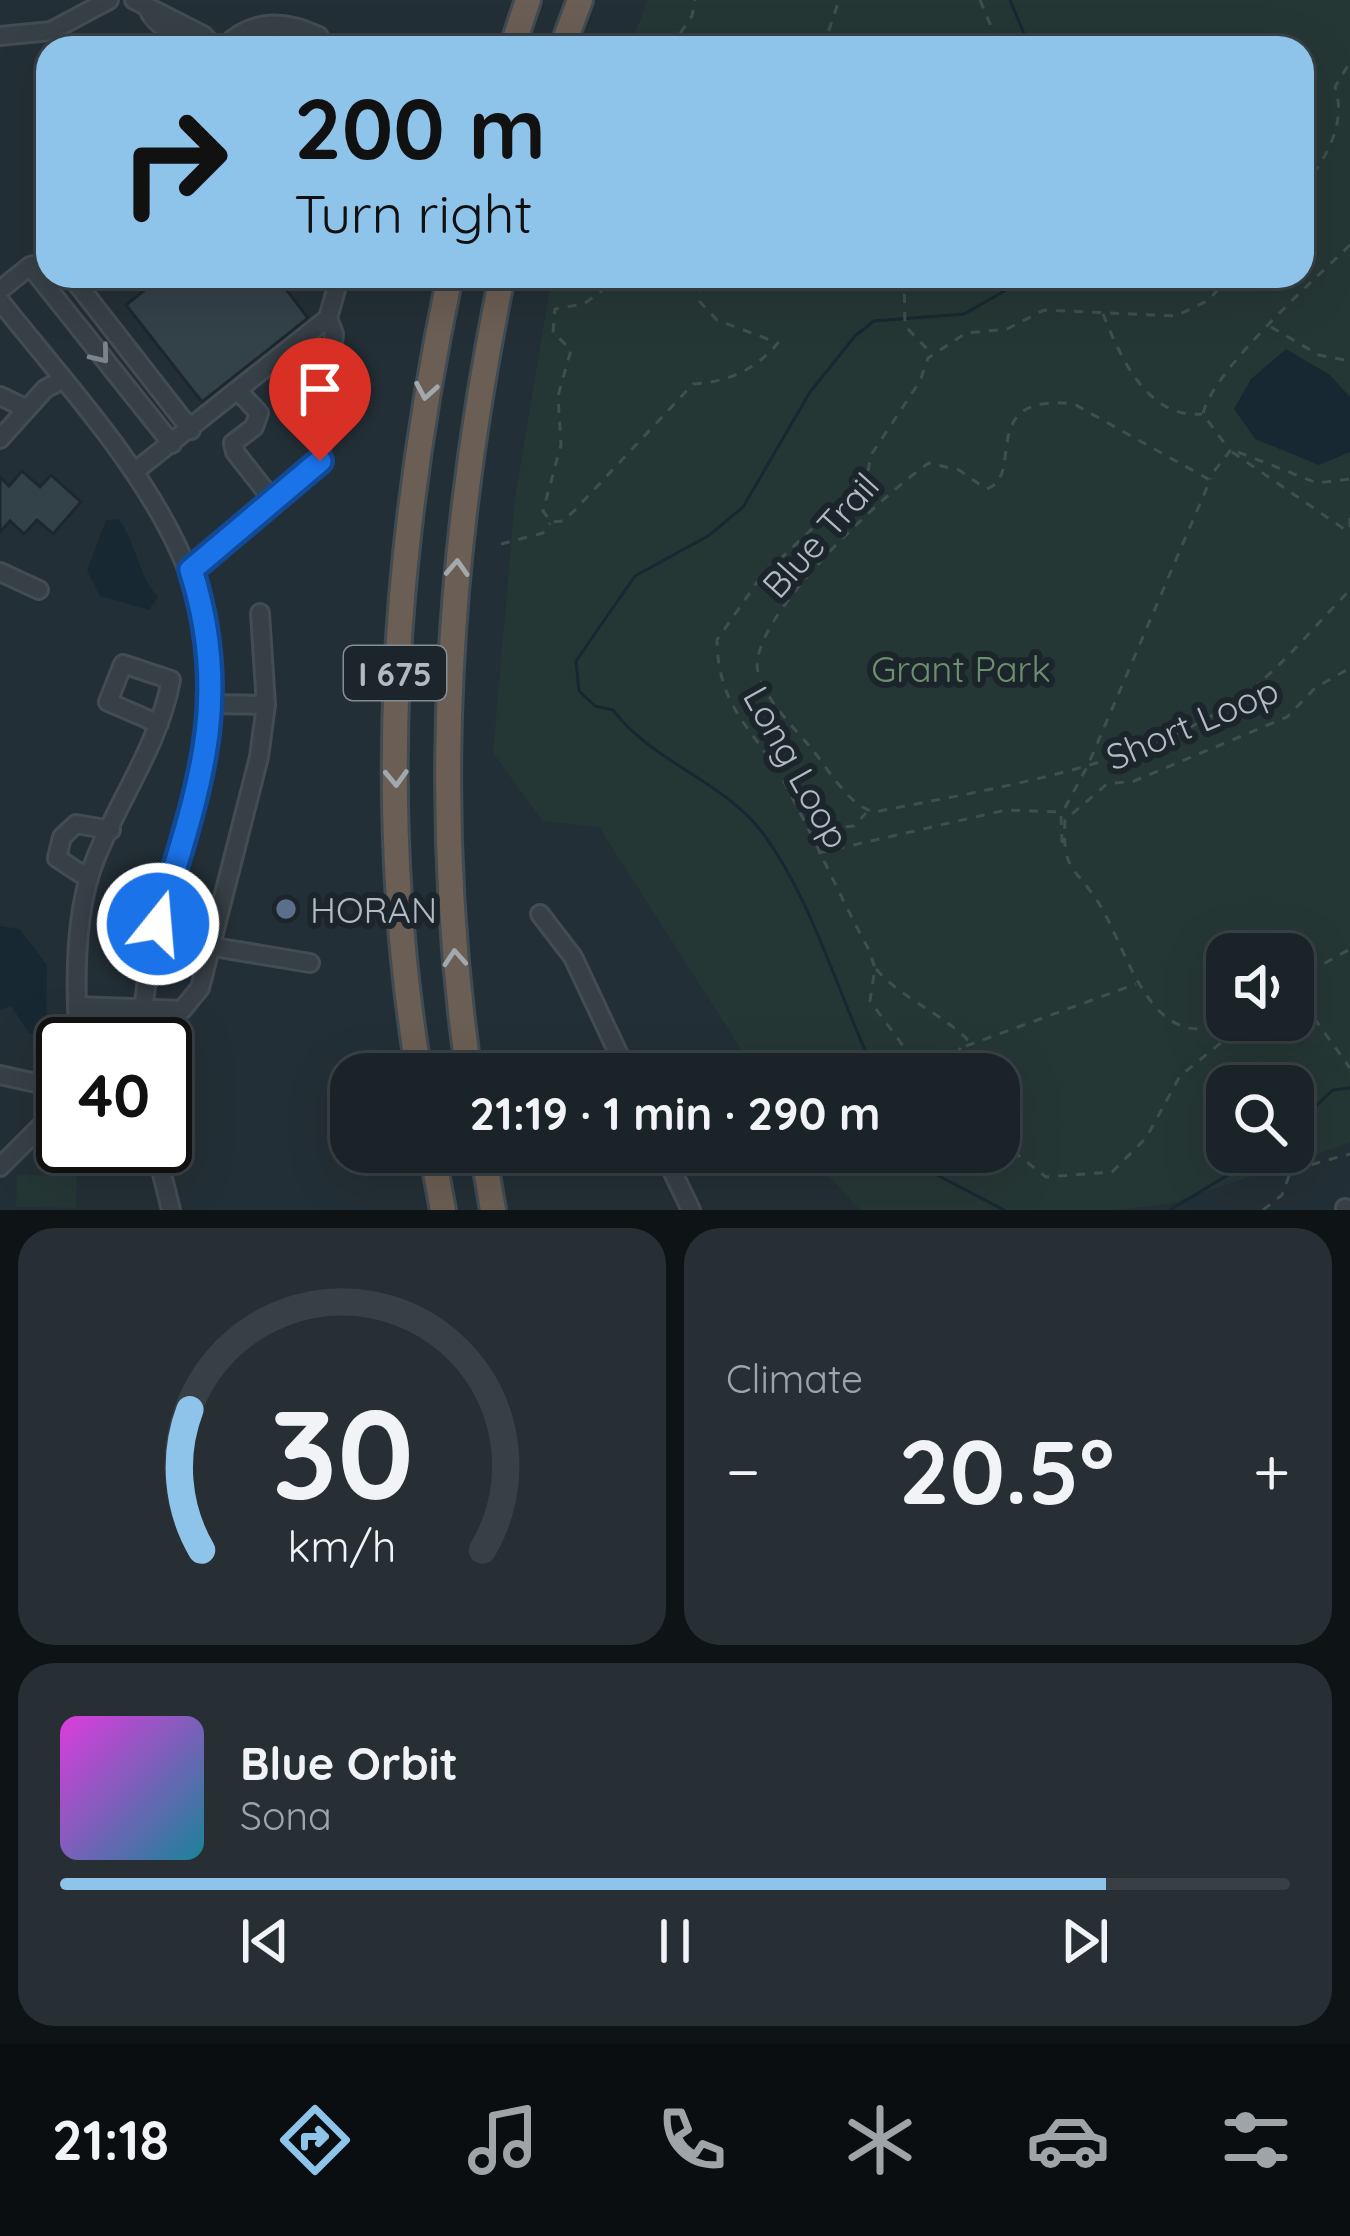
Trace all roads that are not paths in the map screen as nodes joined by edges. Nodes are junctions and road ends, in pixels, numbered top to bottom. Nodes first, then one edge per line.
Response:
1 (109, 0) edge
2 (528, 0) edge
3 (580, 0) edge
4 (141, 4) edge
5 (0, 36) edge
6 (181, 36) edge
7 (235, 36) edge
8 (319, 36) dead end
9 (516, 36) edge
10 (566, 36) edge
11 (36, 266) edge
12 (57, 288) edge
13 (80, 288) edge
14 (337, 288) edge
15 (447, 288) edge
16 (500, 288) edge
17 (0, 290) edge
18 (0, 301) edge
19 (328, 318) junction
20 (62, 380) junction
21 (240, 393) junction
22 (0, 396) edge
23 (27, 409) junction
24 (191, 430) junction
25 (0, 439) edge
26 (172, 444) junction
27 (134, 472) junction
28 (275, 502) junction
29 (191, 570) junction
30 (0, 572) edge
31 (39, 590) dead end
32 (260, 613) dead end
33 (212, 704) junction
34 (266, 705) junction
35 (162, 716) dead end
36 (110, 830) junction
37 (89, 880) junction
38 (540, 914) dead end
39 (208, 946) junction
40 (310, 963) dead end
41 (78, 1006) junction
42 (142, 1012) junction
43 (78, 1017) edge
44 (142, 1017) edge
45 (416, 1053) edge
46 (467, 1053) edge
47 (618, 1053) edge
48 (0, 1075) edge
49 (36, 1083) edge
50 (36, 1131) edge
51 (0, 1167) edge
52 (162, 1173) edge
53 (436, 1173) edge
54 (487, 1173) edge
55 (673, 1173) edge
56 (171, 1210) edge
57 (443, 1210) edge
58 (493, 1210) edge
59 (691, 1210) edge

1 - 5 street
2 - 9 highway
3 - 10 highway
4 - 6 street
7 - 8 street
11 - 17 street
12 -> 26 street
13 - 24 street
14 - 19 street
15 -> 45 highway, I 675
46 -> 16 highway, I 675
18 - 20 street
19 - 21 street
19 - 28 street
20 - 23 street
20 - 27 street
21 - 24 street
21 - 28 street
22 - 23 street
23 - 25 street
24 - 26 street
26 - 27 street
27 - 29 street
28 - 29 street
29 - 33 street
30 - 31 street
32 - 34 street
33 - 34 street
33 - 42 street
34 - 39 street
35 - 36 street
36 - 37 street
36 - 37 street
37 - 41 street
38 - 47 street
39 - 40 street
39 - 42 street
41 - 42 street
41 - 43 street
42 - 44 street
48 - 49 street
50 - 51 street
52 - 56 street
53 - 57 highway
54 - 58 highway
55 - 59 street

